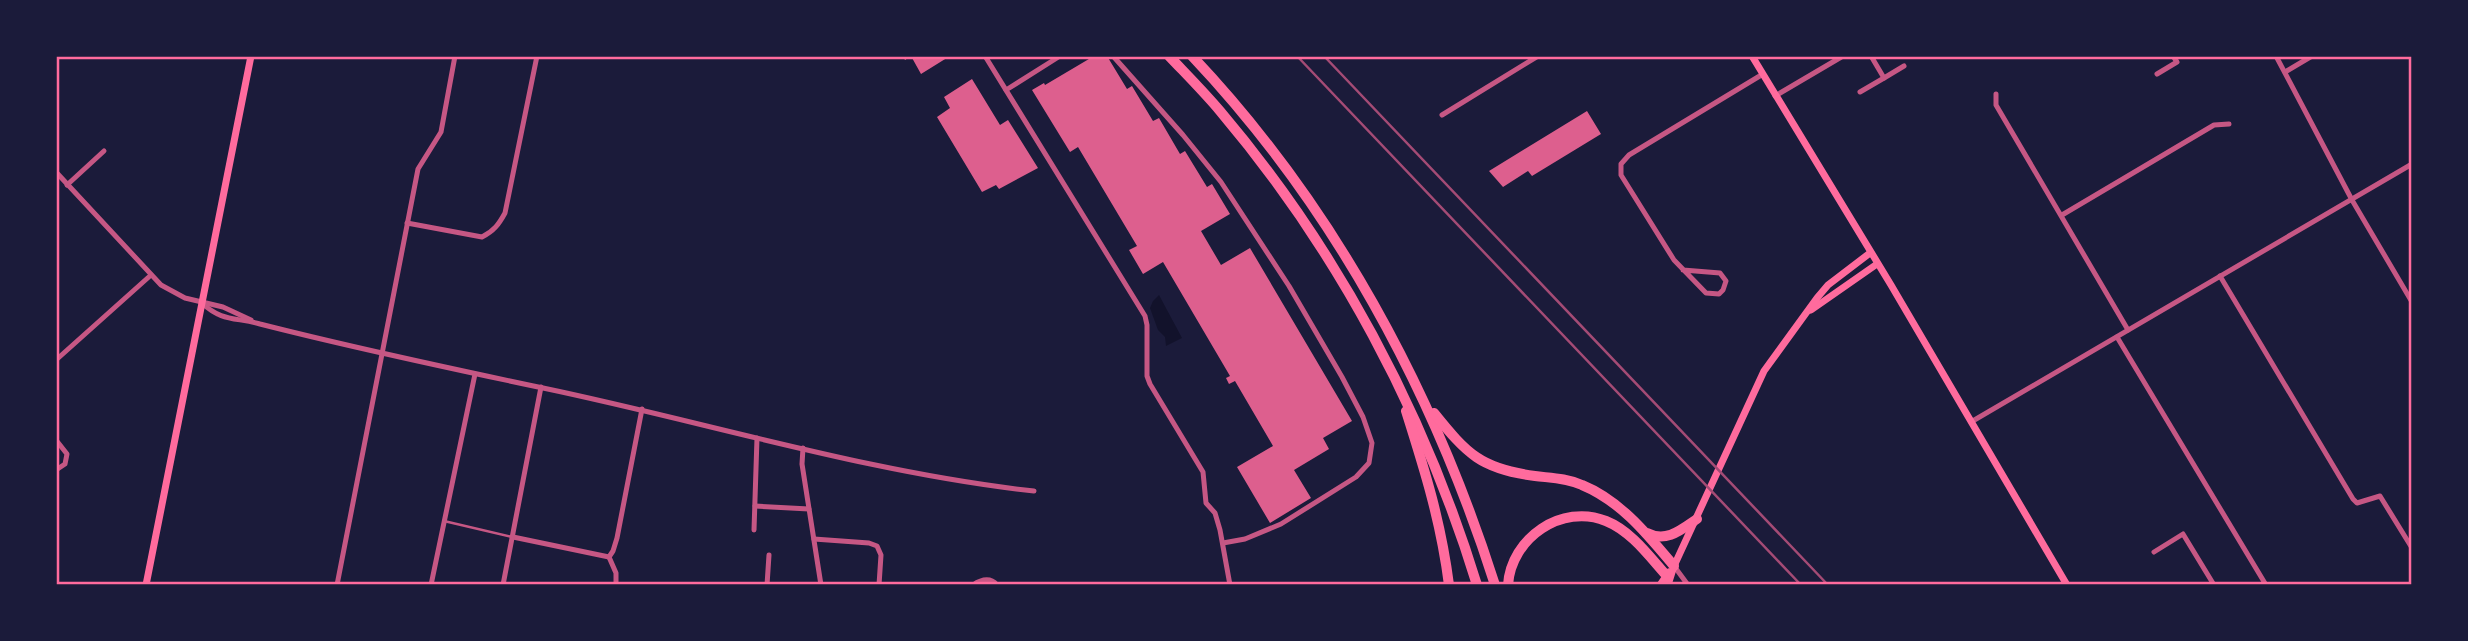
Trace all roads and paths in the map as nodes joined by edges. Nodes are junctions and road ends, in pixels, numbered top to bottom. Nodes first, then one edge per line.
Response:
1 (251, 56) edge
2 (455, 56) edge
3 (537, 56) edge
4 (985, 56) edge
5 (1059, 56) edge
6 (1113, 56) edge
7 (1169, 56) edge
8 (1192, 56) edge
9 (1538, 56) edge
10 (1752, 56) edge
11 (1843, 56) edge
12 (1871, 56) edge
13 (2173, 56) edge
14 (2276, 56) edge
15 (2312, 56) edge
16 (1904, 66) dead end
17 (2285, 72) junction
18 (1763, 74) junction
19 (2157, 74) dead end
20 (1884, 78) junction
21 (1006, 90) junction
22 (1860, 92) dead end
23 (1996, 94) dead end
24 (1775, 96) junction
25 (1442, 115) dead end
26 (2229, 124) dead end
27 (104, 151) dead end
28 (2412, 164) edge
29 (56, 172) edge
30 (67, 185) junction
31 (2352, 200) junction
32 (2062, 215) junction
33 (407, 223) junction
34 (1870, 253) junction
35 (1877, 264) junction
36 (1684, 270) junction
37 (151, 275) junction
38 (2220, 276) junction
39 (2412, 302) edge
40 (202, 303) junction
41 (1805, 314) junction
42 (256, 323) junction
43 (2128, 331) junction
44 (2117, 337) junction
45 (380, 354) junction
46 (56, 360) edge
47 (475, 374) junction
48 (1395, 377) junction
49 (56, 378) edge
50 (541, 387) junction
51 (56, 390) edge
52 (1425, 402) junction
53 (642, 409) junction
54 (1971, 422) junction
55 (757, 438) junction
56 (56, 440) edge
57 (803, 448) junction
58 (56, 470) edge
59 (1034, 491) dead end
60 (755, 506) junction
61 (809, 509) junction
62 (1697, 519) junction
63 (444, 521) junction
64 (754, 530) dead end
65 (1643, 531) junction
66 (513, 537) junction
67 (814, 540) junction
68 (1223, 543) junction
69 (2412, 548) edge
70 (2154, 551) dead end
71 (769, 555) dead end
72 (609, 557) junction
73 (1674, 566) junction
74 (1670, 581) edge
75 (146, 585) edge
76 (337, 585) edge
77 (431, 585) edge
78 (503, 585) edge
79 (616, 585) edge
80 (767, 585) edge
81 (821, 585) edge
82 (879, 585) edge
83 (973, 585) edge
84 (997, 585) edge
85 (1230, 585) edge
86 (1450, 585) edge
87 (1476, 585) edge
88 (1495, 585) edge
89 (1508, 585) edge
90 (1660, 585) edge
91 (1688, 585) edge
92 (2067, 585) edge
93 (2214, 585) edge
94 (2266, 585) edge

1 - 40 main road
2 - 33 street
3 - 33 street
4 - 21 street
5 - 21 street
6 - 68 street
7 - 48 highway
8 - 52 highway
9 - 25 street
10 - 18 main road
11 - 24 street
12 - 20 street
13 - 19 street
14 - 17 street
15 - 17 street
16 - 20 street
17 - 31 street
18 - 24 main road
18 - 36 street
20 - 22 street
21 - 68 street
23 - 32 street
24 - 34 main road
26 - 32 street
27 - 30 street
28 - 31 street
29 - 30 street
30 - 37 street
31 - 38 street
31 - 39 street
32 - 43 street
33 - 45 street
34 - 35 main road
34 - 41 main road
35 - 41 main road
35 - 54 main road
36 - 36 street
37 - 40 street
37 - 46 street
38 - 43 street
38 - 69 street
40 - 42 street
40 - 42 street
40 - 75 main road
41 - 62 main road
42 - 45 street
43 - 44 street
44 - 54 street
44 - 94 street
45 - 47 street
45 - 76 street
47 - 50 street
47 - 63 street
48 - 86 highway
48 - 87 highway
49 - 51 street
50 - 53 street
50 - 66 street
52 - 65 highway
52 - 88 highway
53 - 55 street
53 - 72 street
54 - 92 main road
55 - 57 street
55 - 60 street
56 - 58 street
57 - 59 street
57 - 61 street
60 - 61 street
60 - 64 street
61 - 67 street
62 - 65 highway
62 - 73 main road
63 - 66 lane
63 - 77 street
65 - 73 highway
66 - 72 street
66 - 78 street
67 - 81 street
67 - 82 street
68 - 85 street
70 - 93 street
71 - 80 street
72 - 79 street
73 - 74 main road
73 - 91 street
74 - 89 highway
74 - 90 main road
83 - 84 street

